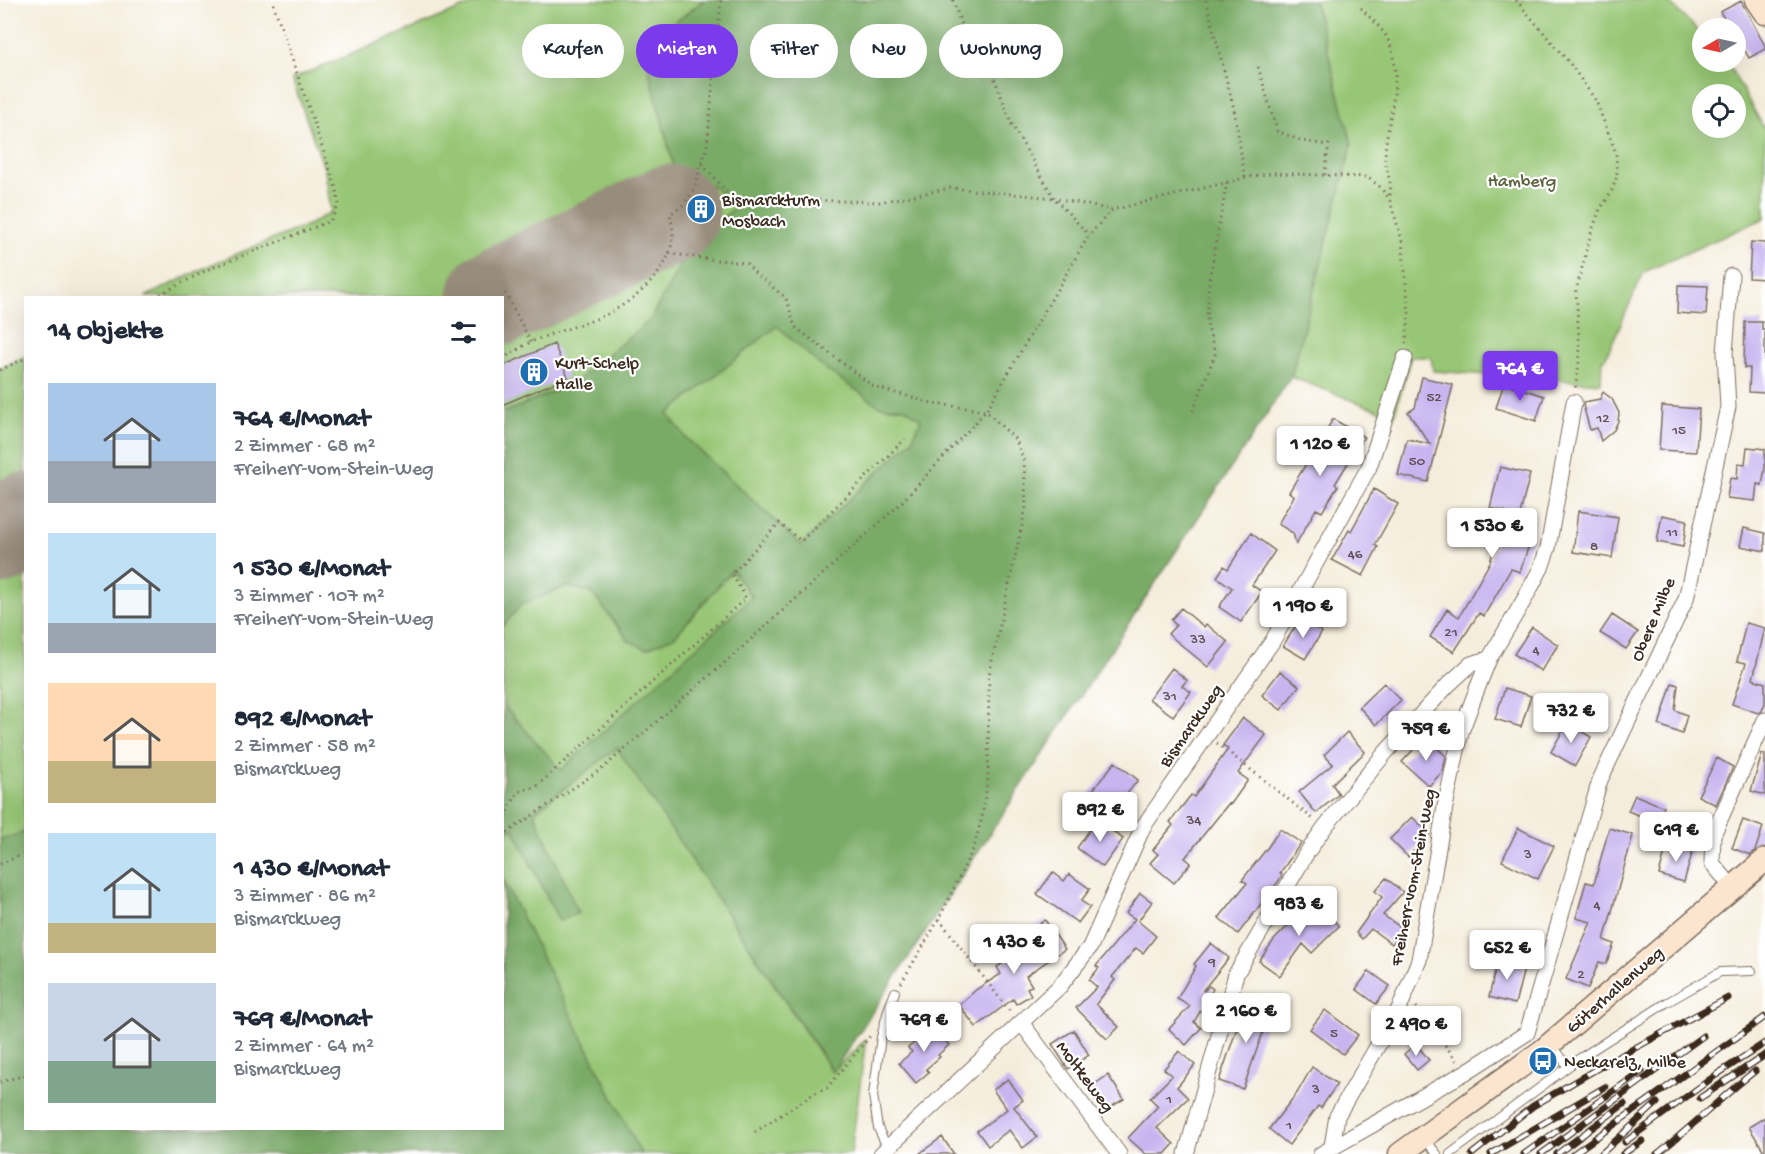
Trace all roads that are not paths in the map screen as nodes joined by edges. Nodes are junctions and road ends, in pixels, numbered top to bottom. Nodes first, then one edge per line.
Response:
1 (1756, 0) edge
2 (1765, 13) edge
3 (1731, 276) dead end
4 (1405, 358) road end
5 (1574, 402) road end
6 (1489, 659) junction
7 (1765, 720) edge
8 (1765, 860) edge
9 (1732, 887) junction
10 (1752, 971) dead end
11 (895, 993) road end
12 (1019, 1024) junction
13 (1527, 1033) junction
14 (1546, 1047) junction
15 (1568, 1067) junction
16 (1430, 1146) edge
17 (884, 1150) edge
18 (1326, 1150) edge
19 (1119, 1154) edge
20 (1186, 1154) edge
21 (1400, 1154) edge
22 (1450, 1154) edge

1 - 2 street
3 - 13 street, Obere Milbe
4 - 12 street, Bismarckweg
5 - 6 street, Freiherr-vom-Stein-Weg
6 - 18 street, Freiherr-vom-Stein-Weg
6 - 20 street
7 - 9 street
8 - 9 street, Güterhallenweg
9 - 14 street, Güterhallenweg
10 - 15 lane
11 - 17 lane
12 - 17 street, Bismarckweg
12 - 19 street, Moltkeweg
13 - 14 street
13 - 18 street
14 - 15 lane
14 - 16 street, Güterhallenweg
15 - 22 lane
16 - 21 street, Güterhallenweg

